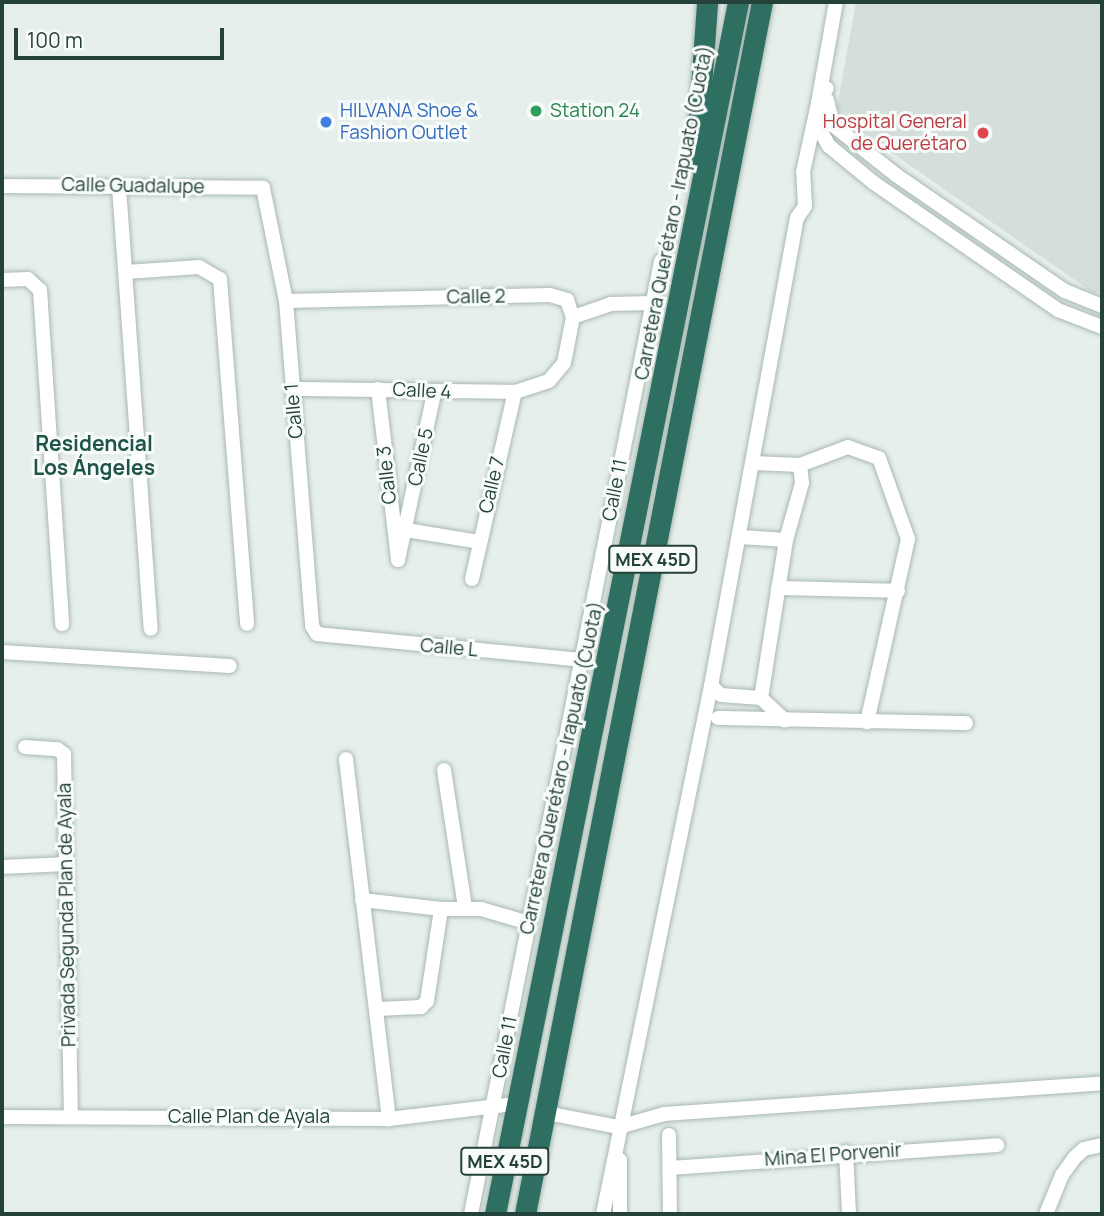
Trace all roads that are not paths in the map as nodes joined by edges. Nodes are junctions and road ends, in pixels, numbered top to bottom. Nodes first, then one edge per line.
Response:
1 (708, 2) edge
2 (738, 2) edge
3 (762, 2) edge
4 (836, 2) edge
5 (845, 2) edge
6 (827, 88) junction
7 (818, 103) junction
8 (2, 186) edge
9 (119, 187) junction
10 (263, 188) joint
11 (661, 261) dead end
12 (126, 272) junction
13 (2, 280) edge
14 (286, 300) junction
15 (681, 301) junction
16 (652, 303) junction
17 (1102, 306) edge
18 (573, 317) junction
19 (1102, 327) edge
20 (378, 388) junction
21 (292, 389) junction
22 (515, 392) junction
23 (434, 394) junction
24 (753, 463) junction
25 (800, 465) junction
26 (406, 530) junction
27 (740, 537) junction
28 (786, 540) junction
29 (479, 542) junction
30 (398, 560) joint
31 (472, 579) dead end
32 (778, 588) junction
33 (898, 591) junction
34 (62, 624) dead end
35 (247, 624) dead end
36 (152, 629) dead end
37 (317, 634) joint
38 (2, 652) edge
39 (582, 660) junction
40 (230, 666) dead end
41 (716, 690) junction
42 (761, 698) junction
43 (718, 718) junction
44 (785, 720) junction
45 (703, 722) junction
46 (867, 722) junction
47 (966, 723) dead end
48 (25, 747) dead end
49 (345, 759) dead end
50 (444, 770) dead end
51 (66, 864) junction
52 (2, 867) edge
53 (362, 900) junction
54 (465, 908) junction
55 (440, 913) junction
56 (529, 923) junction
57 (377, 1009) junction
58 (1102, 1083) edge
59 (500, 1104) junction
60 (557, 1115) dead end
61 (71, 1116) junction
62 (2, 1117) edge
63 (389, 1119) junction
64 (620, 1127) junction
65 (669, 1135) dead end
66 (997, 1145) dead end
67 (1102, 1145) edge
68 (846, 1152) junction
69 (670, 1168) junction
70 (471, 1214) edge
71 (495, 1214) edge
72 (525, 1214) edge
73 (603, 1214) edge
74 (620, 1214) edge
75 (670, 1214) edge
76 (849, 1214) edge
77 (1046, 1214) edge

1 - 15 highway
2 - 15 highway, Carretera Querétaro - Irapuato (Cuota) / MEX 45D
3 - 72 highway, MEX 45D
4 - 7 street
5 - 6 street
6 - 7 street
6 - 17 street
7 - 19 street
7 - 24 street
8 - 9 street, Calle Guadalupe
9 - 10 street, Calle Guadalupe
9 - 12 street
10 - 14 street, Calle 1
11 - 16 street, Calle 11
12 - 35 street
12 - 36 street
13 - 34 street
14 - 18 street, Calle 2
14 - 21 street, Calle 1
15 - 71 highway, Carretera Querétaro - Irapuato (Cuota) / MEX 45D
16 - 18 street
16 - 39 street, Calle 11
18 - 22 street, Calle 4
20 - 21 street, Calle 4
20 - 23 street, Calle 4
20 - 30 street, Calle 3
21 - 37 street, Calle 1
22 - 23 street, Calle 4
22 - 29 street, Calle 7
23 - 26 street, Calle 5
24 - 25 street
24 - 27 street
25 - 28 street
25 - 33 street
26 - 29 street
26 - 30 street, Calle 5
27 - 28 street
27 - 41 street
28 - 32 street
29 - 31 street, Calle 7
32 - 33 street
32 - 42 street
33 - 46 street
37 - 39 street, Calle L
38 - 40 street
39 - 56 street, Calle 11
41 - 42 street
41 - 43 street
41 - 45 street
42 - 44 street
43 - 44 street
43 - 45 street
44 - 46 street
45 - 64 street
46 - 47 street
48 - 51 street, Privada Segunda Plan de Ayala
49 - 53 street
50 - 54 street
51 - 52 street
51 - 61 street, Privada Segunda Plan de Ayala
53 - 55 street
53 - 57 street
54 - 55 street
54 - 56 street
55 - 57 street
56 - 59 street, Calle 11
57 - 63 street
58 - 64 street
59 - 63 street, Calle Plan de Ayala
59 - 70 street, Calle 11
60 - 64 street
61 - 62 street, Calle Plan de Ayala
61 - 63 street, Calle Plan de Ayala
64 - 73 street
64 - 74 street
65 - 69 street
66 - 68 street, Mina El Porvenir
67 - 77 street
68 - 69 street, Mina El Porvenir
68 - 76 street
69 - 75 street

